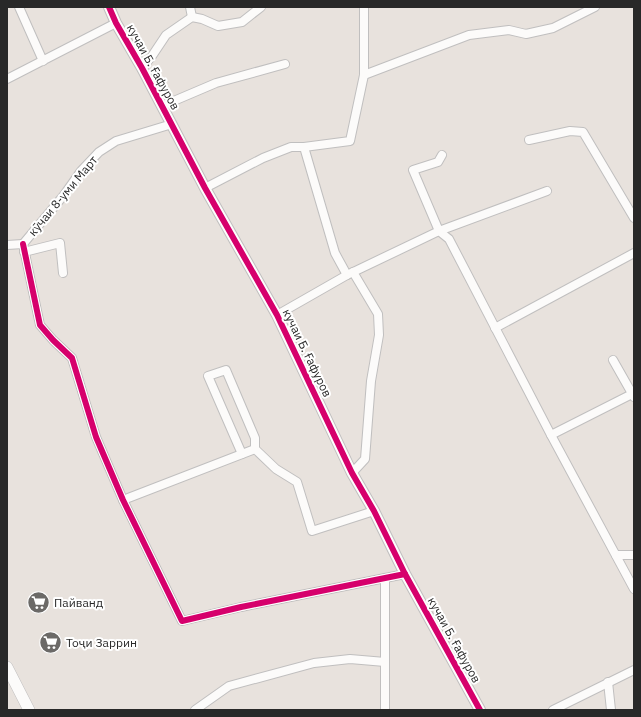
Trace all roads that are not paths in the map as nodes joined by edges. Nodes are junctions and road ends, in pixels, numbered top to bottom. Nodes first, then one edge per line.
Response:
1 (19, 7) edge
2 (109, 7) edge
3 (190, 7) edge
4 (261, 7) edge
5 (364, 7) edge
6 (595, 7) edge
7 (192, 17) junction
8 (116, 23) junction
9 (43, 61) junction
10 (285, 64) dead end
11 (142, 68) junction
12 (364, 75) junction
13 (7, 79) edge
14 (162, 106) junction
15 (172, 124) junction
16 (529, 140) dead end
17 (304, 147) junction
18 (442, 155) dead end
19 (205, 188) junction
20 (547, 191) dead end
21 (634, 218) edge
22 (439, 231) junction
23 (7, 245) edge
24 (24, 248) junction
25 (634, 253) edge
26 (63, 273) dead end
27 (350, 274) junction
28 (277, 315) junction
29 (495, 328) junction
30 (613, 360) dead end
31 (633, 395) edge
32 (551, 435) junction
33 (255, 449) junction
34 (242, 454) junction
35 (352, 473) junction
36 (123, 500) junction
37 (374, 511) junction
38 (634, 554) edge
39 (616, 555) junction
40 (405, 574) junction
41 (385, 578) junction
42 (634, 589) edge
43 (385, 662) junction
44 (8, 670) edge
45 (634, 670) edge
46 (608, 682) junction
47 (29, 710) edge
48 (195, 710) edge
49 (385, 710) edge
50 (480, 710) edge
51 (553, 710) edge
52 (611, 710) edge

1 - 9 street
2 - 8 street, кучаи Б. Ғафуров
3 - 7 street
4 - 7 street
5 - 12 street
6 - 12 street
7 - 11 street
8 - 9 street
8 - 11 street, кучаи Б. Ғафуров
9 - 13 street
10 - 14 street
11 - 14 street, кучаи Б. Ғафуров
12 - 17 street
14 - 15 street, кучаи Б. Ғафуров
15 - 19 street, кучаи Б. Ғафуров
15 - 24 street, кӯчаи 8-уми Март
16 - 21 street
17 - 19 street
17 - 27 street
18 - 22 street
19 - 28 street, кучаи Б. Ғафуров
20 - 22 street
22 - 27 street
22 - 29 street
23 - 24 street
24 - 26 street
24 - 36 street
25 - 29 street
27 - 28 street
27 - 35 street
28 - 35 street, кучаи Б. Ғафуров
29 - 32 street
30 - 31 street
31 - 32 street
32 - 39 street
33 - 34 street
33 - 34 street
33 - 37 street
34 - 36 street
35 - 37 street, кучаи Б. Ғафуров
36 - 41 street
37 - 40 street, кучаи Б. Ғафуров
38 - 39 street
39 - 42 street
40 - 41 street
40 - 50 street, кучаи Б. Ғафуров
41 - 43 street
43 - 48 street
43 - 49 street
44 - 47 main road
45 - 46 street
46 - 51 street
46 - 52 street

